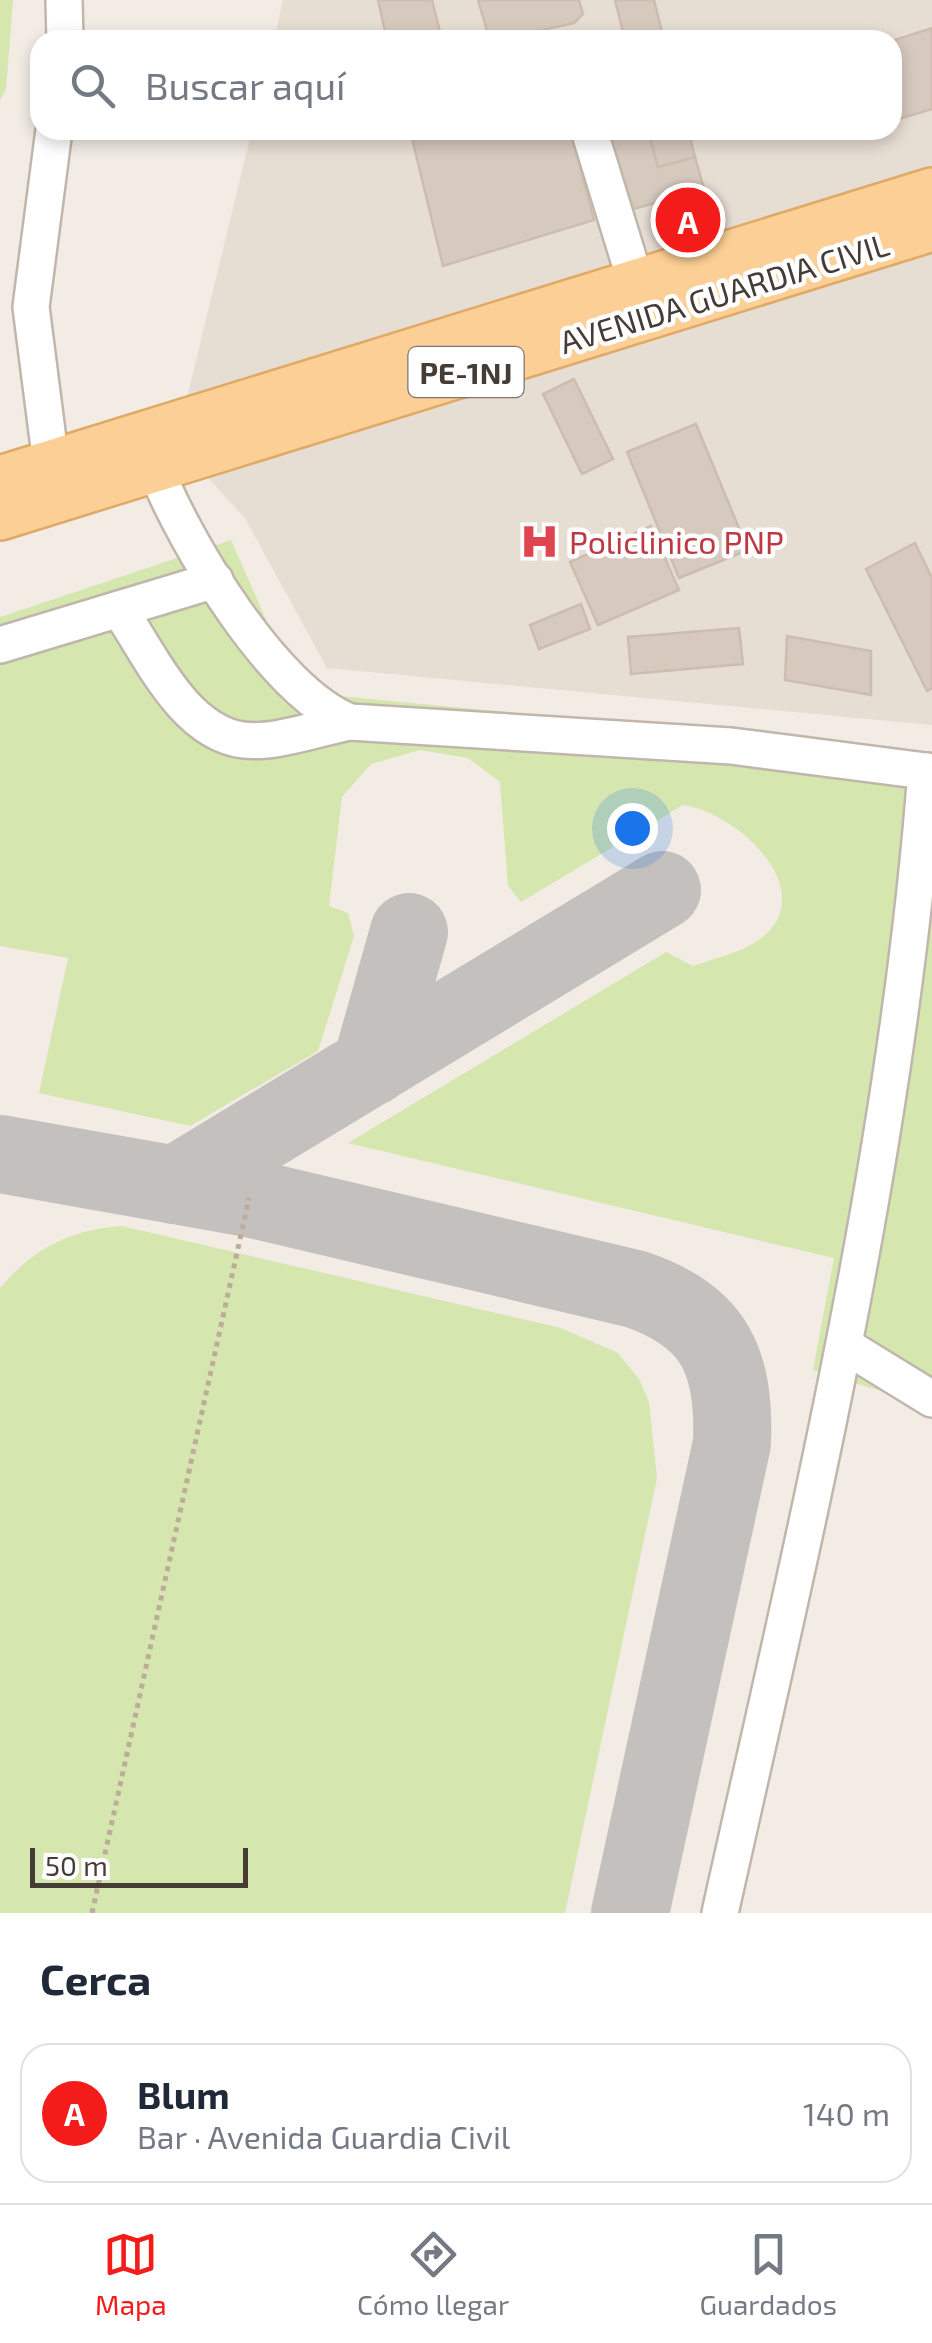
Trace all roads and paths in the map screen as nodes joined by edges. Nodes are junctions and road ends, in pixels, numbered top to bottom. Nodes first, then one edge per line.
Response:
1 (64, 0) edge
2 (65, 30) edge
3 (53, 140) edge
4 (592, 140) edge
5 (932, 191) edge
6 (932, 228) edge
7 (636, 282) junction
8 (392, 377) junction
9 (52, 463) junction
10 (156, 468) junction
11 (0, 479) edge
12 (0, 517) edge
13 (215, 580) junction
14 (119, 609) junction
15 (0, 645) edge
16 (350, 722) junction
17 (929, 772) edge
18 (249, 1198) dead end
19 (844, 1345) junction
20 (932, 1399) edge
21 (92, 1913) edge
22 (720, 1913) edge

1 - 2 street
3 - 9 street
4 - 7 street
5 - 7 main road, AVENIDA GUARDIA CIVIL / PE-1NJ
6 - 8 main road, AVENIDA GUARDIA CIVIL / PE-1NJ
7 - 8 main road, AVENIDA GUARDIA CIVIL / PE-1NJ
8 - 9 main road, AVENIDA GUARDIA CIVIL / PE-1NJ
8 - 10 main road, AVENIDA GUARDIA CIVIL / PE-1NJ
9 - 11 main road, AVENIDA GUARDIA CIVIL / PE-1NJ
10 - 12 main road, AVENIDA GUARDIA CIVIL / PE-1NJ
10 - 13 street
13 - 14 street
13 - 16 street
14 - 15 street
14 - 16 street
16 - 17 street
17 - 19 street
18 - 21 path
19 - 20 street
19 - 22 street

